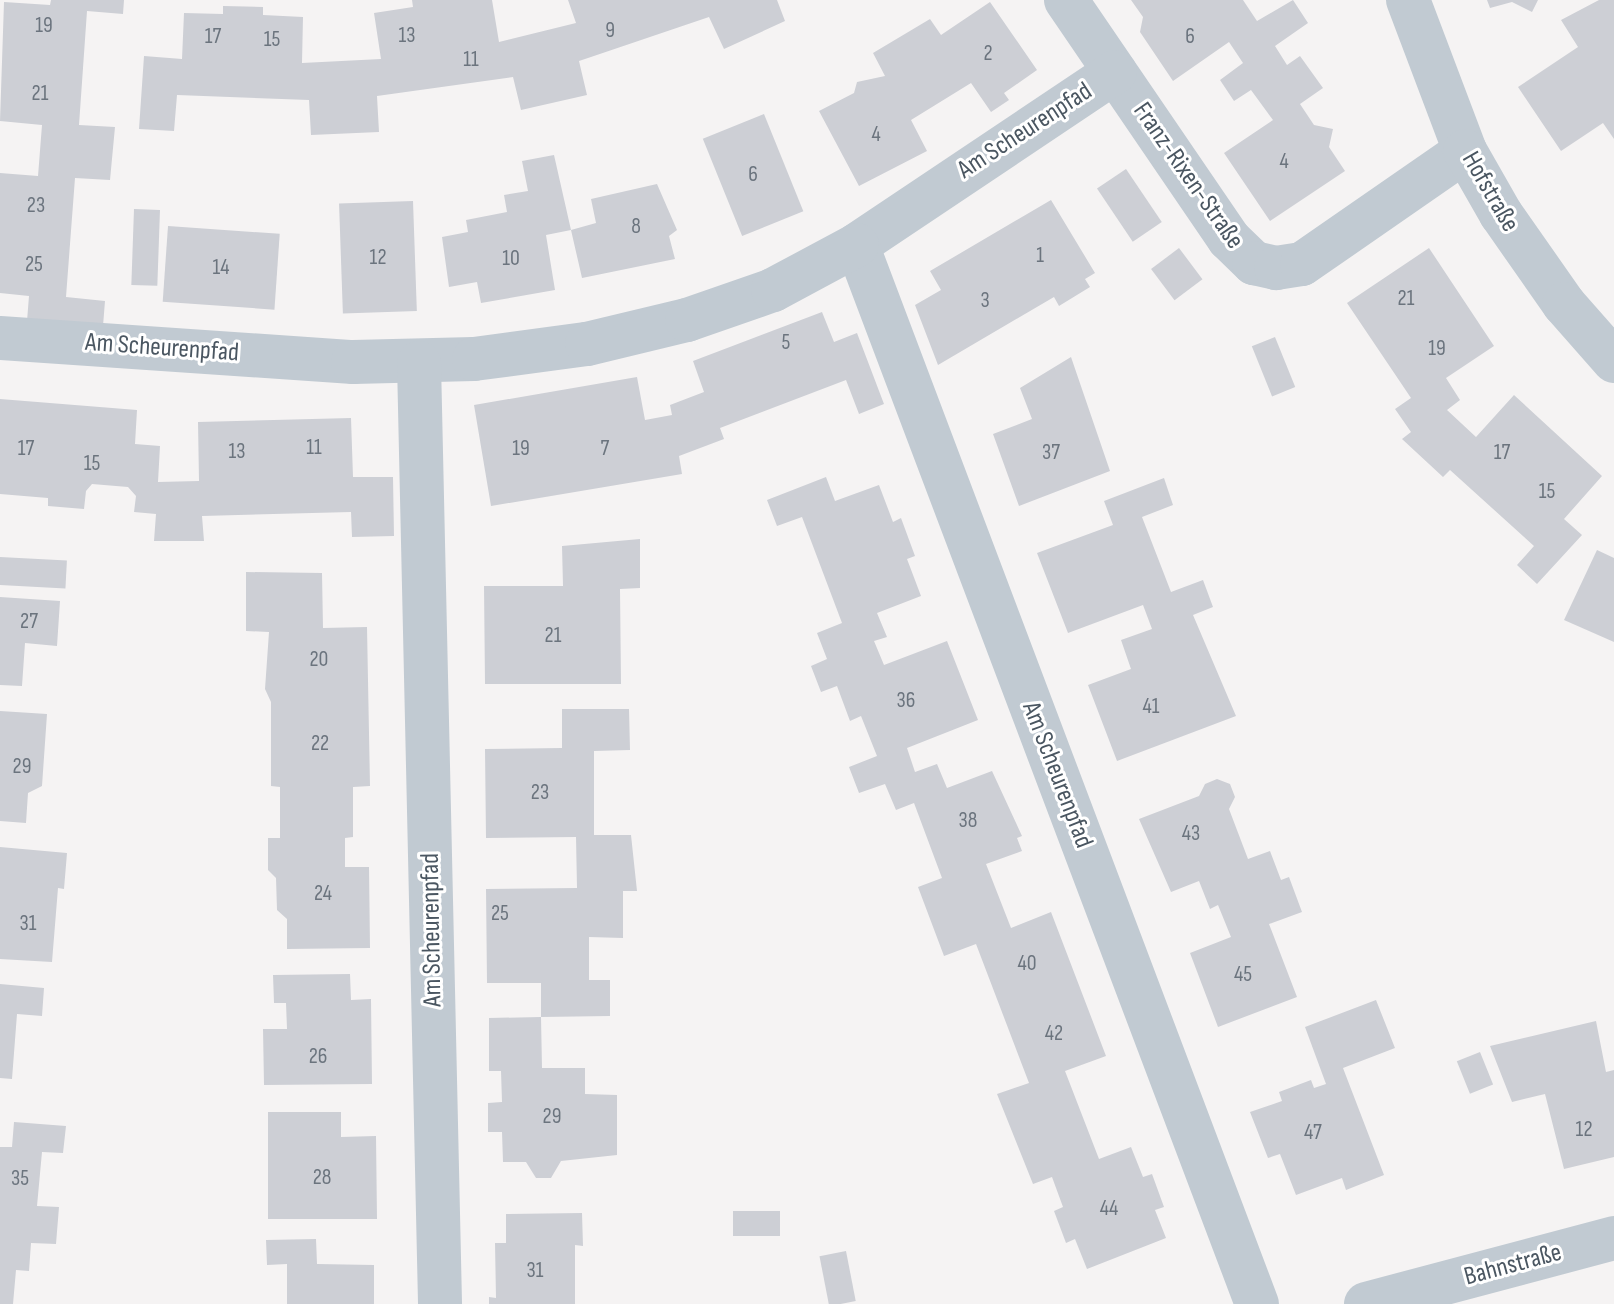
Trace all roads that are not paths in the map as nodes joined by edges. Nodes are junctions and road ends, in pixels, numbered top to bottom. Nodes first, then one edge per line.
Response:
1 (1066, 0) edge
2 (1408, 0) edge
3 (1115, 72) junction
4 (1465, 151) junction
5 (857, 245) junction
6 (0, 338) edge
7 (1614, 361) edge
8 (419, 363) junction
9 (1614, 1238) edge
10 (440, 1304) edge
11 (1257, 1304) edge
12 (1366, 1304) edge

1 - 3 street, Franz-Rixen-Straße
2 - 4 street, Hofstraße
3 - 4 street, Franz-Rixen-Straße
3 - 5 street, Am Scheurenpfad
4 - 7 street, Hofstraße
5 - 8 street, Am Scheurenpfad
5 - 11 street, Am Scheurenpfad
6 - 8 street, Am Scheurenpfad
8 - 10 street, Am Scheurenpfad
9 - 12 street, Bahnstraße

